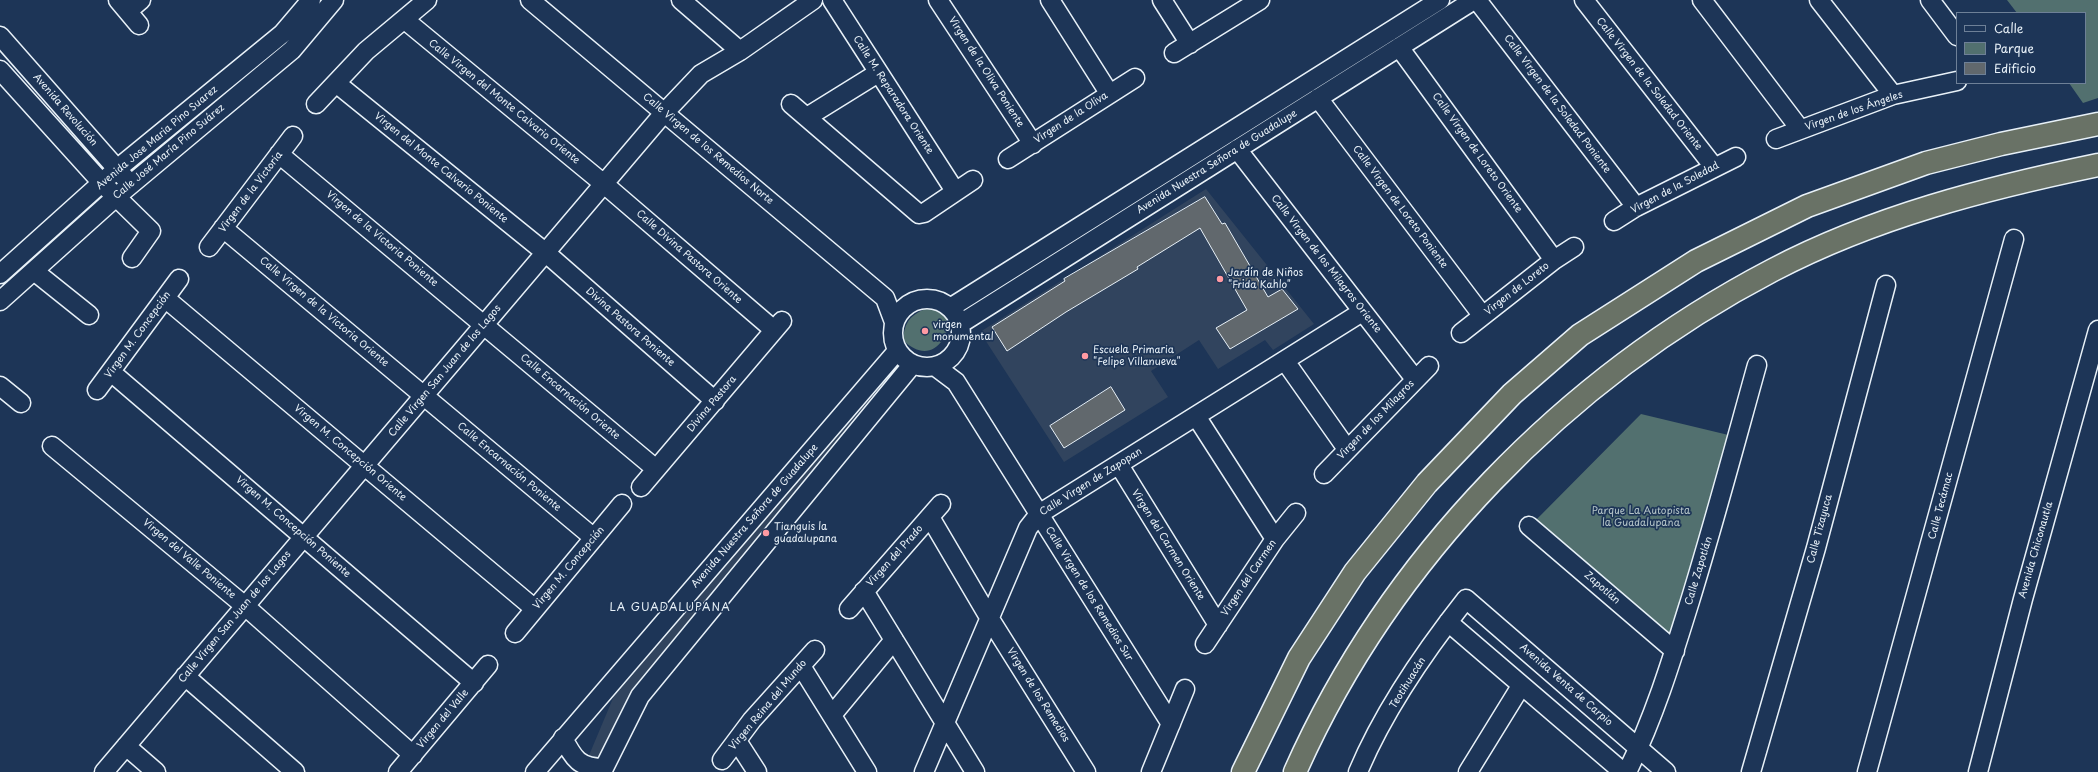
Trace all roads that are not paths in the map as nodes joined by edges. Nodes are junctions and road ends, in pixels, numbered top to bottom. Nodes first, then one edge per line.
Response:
1 (311, 0) edge
2 (334, 0) edge
3 (427, 0) edge
4 (530, 0) edge
5 (682, 0) edge
6 (813, 0) edge
7 (832, 0) edge
8 (938, 0) edge
9 (1050, 0) edge
10 (1162, 0) edge
11 (1260, 0) edge
12 (1440, 0) edge
13 (1474, 0) edge
14 (1477, 0) edge
15 (1584, 0) edge
16 (1702, 0) edge
17 (1819, 0) edge
18 (1930, 0) edge
19 (405, 20) junction
20 (1956, 35) edge
21 (0, 36) edge
22 (1190, 44) junction
23 (1399, 47) junction
24 (740, 51) junction
25 (1174, 53) dead end
26 (0, 70) edge
27 (878, 72) junction
28 (1134, 78) dead end
29 (1956, 81) edge
30 (336, 83) junction
31 (1109, 94) junction
32 (1893, 96) junction
33 (1318, 98) junction
34 (316, 104) dead end
35 (791, 104) dead end
36 (664, 113) junction
37 (807, 117) junction
38 (2098, 124) edge
39 (1800, 129) junction
40 (293, 136) dead end
41 (1776, 139) dead end
42 (1033, 144) junction
43 (1237, 149) junction
44 (279, 154) junction
45 (1736, 157) dead end
46 (1008, 159) dead end
47 (2098, 165) edge
48 (1714, 167) junction
49 (117, 170) junction
50 (973, 180) dead end
51 (102, 183) junction
52 (131, 184) junction
53 (604, 184) junction
54 (955, 191) junction
55 (116, 197) junction
56 (1636, 207) junction
57 (1614, 221) dead end
58 (223, 228) junction
59 (2014, 239) dead end
60 (209, 247) dead end
61 (1574, 247) dead end
62 (546, 253) junction
63 (132, 258) dead end
64 (1554, 260) junction
65 (34, 271) junction
66 (0, 274) edge
67 (179, 279) dead end
68 (1886, 285) dead end
69 (165, 298) junction
70 (885, 298) junction
71 (0, 301) edge
72 (910, 304) junction
73 (950, 308) junction
74 (1362, 312) junction
75 (89, 315) dead end
76 (1482, 316) junction
77 (894, 322) junction
78 (484, 324) junction
79 (960, 324) junction
80 (778, 325) joint
81 (2098, 330) edge
82 (1461, 333) dead end
83 (897, 351) junction
84 (954, 355) junction
85 (1285, 361) junction
86 (912, 365) junction
87 (1757, 365) dead end
88 (1429, 366) dead end
89 (936, 367) junction
90 (111, 372) junction
91 (1415, 379) junction
92 (956, 382) junction
93 (0, 386) edge
94 (97, 390) dead end
95 (424, 396) junction
96 (715, 401) junction
97 (21, 403) dead end
98 (1196, 416) junction
99 (52, 446) dead end
100 (1348, 449) junction
101 (364, 465) junction
102 (1118, 465) junction
103 (656, 469) junction
104 (1324, 474) dead end
105 (641, 487) dead end
106 (622, 504) dead end
107 (935, 511) joint
108 (1296, 513) dead end
109 (1039, 514) junction
110 (1529, 526) dead end
111 (304, 536) junction
112 (594, 538) junction
113 (1275, 539) junction
114 (864, 591) junction
115 (1466, 599) joint
116 (245, 606) junction
117 (535, 609) junction
118 (849, 609) dead end
119 (990, 619) junction
120 (1448, 622) junction
121 (1218, 625) junction
122 (515, 633) dead end
123 (894, 640) junction
124 (1206, 644) dead end
125 (815, 650) dead end
126 (1675, 651) junction
127 (488, 665) dead end
128 (801, 666) junction
129 (185, 676) junction
130 (474, 683) junction
131 (1521, 686) junction
132 (1185, 689) dead end
133 (832, 715) junction
134 (944, 723) junction
135 (1171, 724) junction
136 (563, 738) junction
137 (737, 741) junction
138 (126, 746) junction
139 (1639, 748) junction
140 (413, 755) junction
141 (722, 760) dead end
142 (603, 770) edge
143 (104, 772) edge
144 (156, 772) edge
145 (295, 772) edge
146 (398, 772) edge
147 (535, 772) edge
148 (756, 772) edge
149 (867, 772) edge
150 (924, 772) edge
151 (975, 772) edge
152 (1086, 772) edge
153 (1151, 772) edge
154 (1243, 772) edge
155 (1295, 772) edge
156 (1358, 772) edge
157 (1468, 772) edge
158 (1623, 772) edge
159 (1627, 772) edge
160 (1666, 772) edge
161 (1751, 772) edge
162 (1866, 772) edge
163 (1978, 772) edge

1 - 49 street, Avenida Jose Maria Pino Suarez
2 - 52 street, Calle José María Pino Suárez
3 - 19 street
4 - 36 street, Calle Virgen de los Remedios Norte
5 - 24 street
6 - 24 street, Calle Virgen San Juan de los Lagos
7 - 27 street, Calle M. Reparadora Oriente
8 - 42 street, Virgen de la Oliva Poniente
9 - 31 street
10 - 22 street
11 - 22 street
12 - 73 street, Avenida Nuestra Señora de Guadalupe
13 - 23 street, Avenida Nuestra Señora de Guadalupe
14 - 56 street, Calle Virgen de la Soledad Poniente
15 - 48 street, Calle Virgen de la Soledad Oriente
16 - 39 street
17 - 32 street
18 - 20 street
19 - 30 street
19 - 53 street, Calle Virgen del Monte Calvario Oriente
21 - 49 street, Avenida Revolución
22 - 25 street
23 - 33 street, Avenida Nuestra Señora de Guadalupe
23 - 64 street, Calle Virgen de Loreto Oriente
24 - 36 street, Calle Virgen San Juan de los Lagos
26 - 51 street, Avenida Revolución
27 - 37 street
27 - 54 street, Calle M. Reparadora Oriente
28 - 31 street, Virgen de la Oliva
29 - 32 street, Virgen de los Ángeles
30 - 34 street
30 - 62 street, Virgen del Monte Calvario Poniente
31 - 42 street, Virgen de la Oliva
32 - 39 street, Virgen de los Ángeles
33 - 43 street, Avenida Nuestra Señora de Guadalupe
33 - 76 street, Calle Virgen de Loreto Poniente
35 - 37 street
36 - 53 street, Calle Virgen San Juan de los Lagos
36 - 70 street, Calle Virgen de los Remedios Norte
37 - 54 street
38 - 154 highway
39 - 41 street, Virgen de los Ángeles
40 - 44 street, Virgen de la Victoria
42 - 46 street, Virgen de la Oliva
43 - 74 street, Calle Virgen de los Milagros Oriente
43 - 79 street, Avenida Nuestra Señora de Guadalupe
44 - 58 street, Virgen de la Victoria
44 - 78 street, Virgen de la Victoria Poniente
45 - 48 street, Virgen de la Soledad
47 - 155 highway
48 - 56 street, Virgen de la Soledad
49 - 51 street, Avenida Jose Maria Pino Suarez
49 - 52 street, Avenida Revolución
50 - 54 street
51 - 55 street, Avenida Revolución
51 - 66 street, Avenida Jose Maria Pino Suarez
52 - 55 street, Calle José María Pino Suárez
53 - 62 street, Calle Virgen San Juan de los Lagos
53 - 80 street, Calle Divina Pastora Oriente
55 - 63 street, Avenida Revolución
55 - 65 street, Calle José María Pino Suárez
56 - 57 street, Virgen de la Soledad
58 - 60 street, Virgen de la Victoria
58 - 95 street, Calle Virgen de la Victoria Oriente
59 - 162 street, Calle Tecámac
61 - 64 street, Virgen de Loreto
62 - 78 street, Calle Virgen San Juan de los Lagos
62 - 96 street, Divina Pastora Poniente
64 - 76 street, Virgen de Loreto
65 - 71 street, Calle José María Pino Suárez
65 - 75 street
67 - 69 street, Virgen M. Concepción
68 - 161 street, Calle Tizayuca
69 - 90 street, Virgen M. Concepción
69 - 101 street, Virgen M. Concepción Oriente
70 - 72 street, Calle Virgen de los Remedios Norte
70 - 77 street, Calle Virgen de los Remedios Norte
72 - 73 street
72 - 77 street
73 - 79 street
74 - 85 street, Calle Virgen de Zapopan
74 - 91 street, Calle Virgen de los Milagros Oriente
76 - 82 street, Virgen de Loreto
77 - 83 street
78 - 95 street, Calle Virgen San Juan de los Lagos
78 - 103 street, Calle Encarnación Oriente
79 - 84 street
80 - 96 street, Divina Pastora
81 - 163 street, Avenida Chiconautla
83 - 86 street
83 - 136 street, Avenida Nuestra Señora de Guadalupe
84 - 89 street
84 - 92 street, Calle Virgen de los Remedios Sur
85 - 98 street, Calle Virgen de Zapopan
85 - 100 street
86 - 89 street
86 - 142 street
87 - 126 street, Calle Zapotlán
88 - 91 street, Virgen de los Milagros
89 - 92 street, Calle Virgen de los Remedios Sur
90 - 94 street, Virgen M. Concepción
90 - 111 street, Virgen M. Concepción Poniente
91 - 100 street, Virgen de los Milagros
92 - 109 street, Calle Virgen de los Remedios Sur
93 - 97 street
95 - 101 street, Calle Virgen San Juan de los Lagos
95 - 112 street, Calle Encarnación Poniente
96 - 103 street, Divina Pastora
98 - 102 street, Calle Virgen de Zapopan
98 - 113 street
99 - 116 street, Virgen del Valle Poniente
100 - 104 street, Virgen de los Milagros
101 - 111 street, Calle Virgen San Juan de los Lagos
101 - 117 street, Virgen M. Concepción Oriente
102 - 109 street, Calle Virgen de Zapopan
102 - 121 street, Virgen del Carmen Oriente
103 - 105 street, Divina Pastora
106 - 112 street, Virgen M. Concepción
107 - 114 street, Virgen del Prado
107 - 119 street, Virgen de los Remedios
108 - 113 street, Virgen del Carmen
109 - 119 street, Calle Virgen de Zapopan
109 - 135 street, Calle Virgen de los Remedios Sur
110 - 126 street, Zapotlán
111 - 116 street, Calle Virgen San Juan de los Lagos
111 - 130 street, Virgen M. Concepción Poniente
112 - 117 street, Virgen M. Concepción
113 - 121 street, Virgen del Carmen
114 - 118 street, Virgen del Prado
114 - 123 street
115 - 120 street, Teotihuacán
115 - 139 street, Avenida Venta de Carpio
116 - 129 street, Calle Virgen San Juan de los Lagos
116 - 140 street, Virgen del Valle Poniente
117 - 122 street, Virgen M. Concepción
119 - 134 street, Calle Virgen de Zapopan
119 - 152 street, Virgen de los Remedios
120 - 131 street
120 - 156 street, Teotihuacán
121 - 124 street, Virgen del Carmen
123 - 133 street
123 - 134 street
125 - 128 street, Virgen Reina del Mundo
126 - 139 street, Calle Zapotlán
127 - 130 street, Virgen del Valle
128 - 133 street
128 - 137 street, Virgen Reina del Mundo
129 - 138 street, Calle Virgen San Juan de los Lagos
129 - 145 street
130 - 140 street, Virgen del Valle
131 - 157 street
131 - 158 street
132 - 135 street
133 - 149 street
134 - 150 street, Calle Virgen de Zapopan
134 - 151 street
135 - 153 street
136 - 142 street
136 - 147 street, Avenida Nuestra Señora de Guadalupe
137 - 141 street, Virgen Reina del Mundo
137 - 148 street
138 - 143 street, Calle Virgen San Juan de los Lagos
138 - 144 street
139 - 159 street, Calle Zapotlán
139 - 160 street, Avenida Venta de Carpio
140 - 146 street, Virgen del Valle

